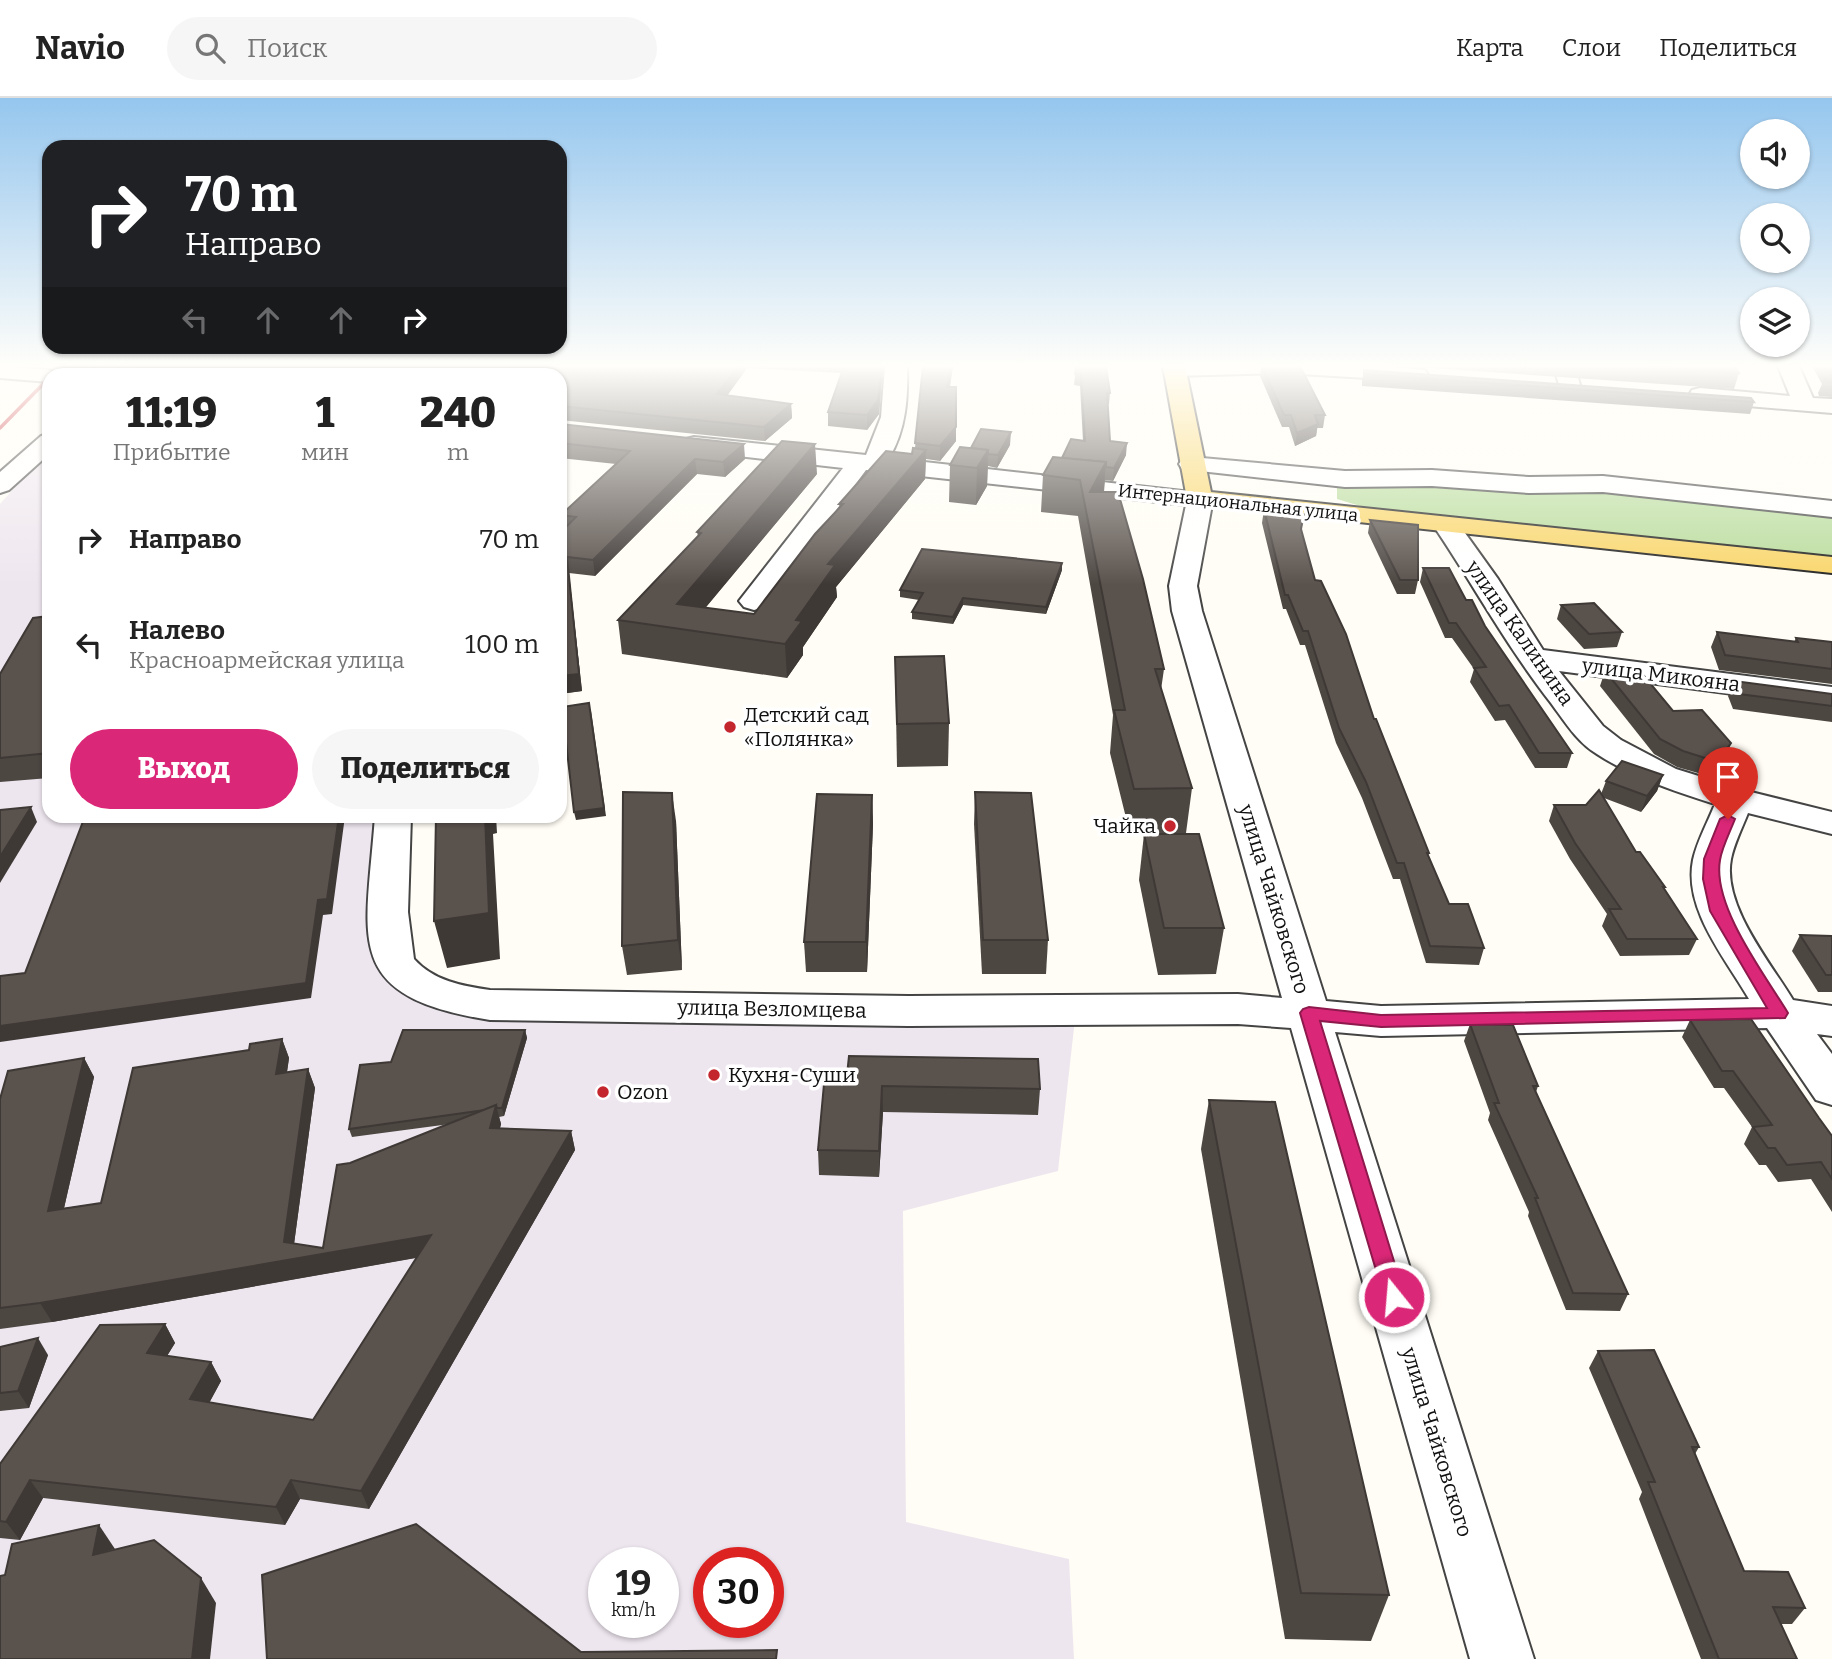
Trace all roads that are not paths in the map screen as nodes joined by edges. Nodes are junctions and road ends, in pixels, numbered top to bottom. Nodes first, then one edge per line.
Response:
1 (887, 439) edge
2 (1187, 439) edge
3 (669, 441) edge
4 (42, 446) edge
5 (867, 463) junction
6 (1191, 464) junction
7 (0, 485) edge
8 (1200, 499) junction
9 (1832, 509) edge
10 (1446, 525) junction
11 (1832, 565) edge
12 (754, 601) dead end
13 (1532, 658) junction
14 (1832, 697) edge
15 (1735, 799) junction
16 (393, 823) edge
17 (1832, 823) edge
18 (1309, 1013) junction
19 (1779, 1013) junction
20 (1832, 1021) edge
21 (1832, 1088) edge
22 (1502, 1659) edge

1 - 5 street
2 - 6 main road
3 - 5 street, Интернациональная улица
4 - 7 street
5 - 8 street, Интернациональная улица
5 - 12 street
6 - 8 main road
6 - 9 street
8 - 10 main road, Интернациональная улица
8 - 18 street, улица Чайковского
10 - 11 main road, Интернациональная улица
10 - 13 street, улица Калинина
13 - 14 street, улица Микояна
13 - 15 street, улица Калинина
15 - 17 street, улица Калинина
15 - 19 street
16 - 18 street, улица Везломцева
18 - 19 street, улица Везломцева
18 - 22 street, улица Чайковского
19 - 20 street, улица Везломцева
19 - 21 street

